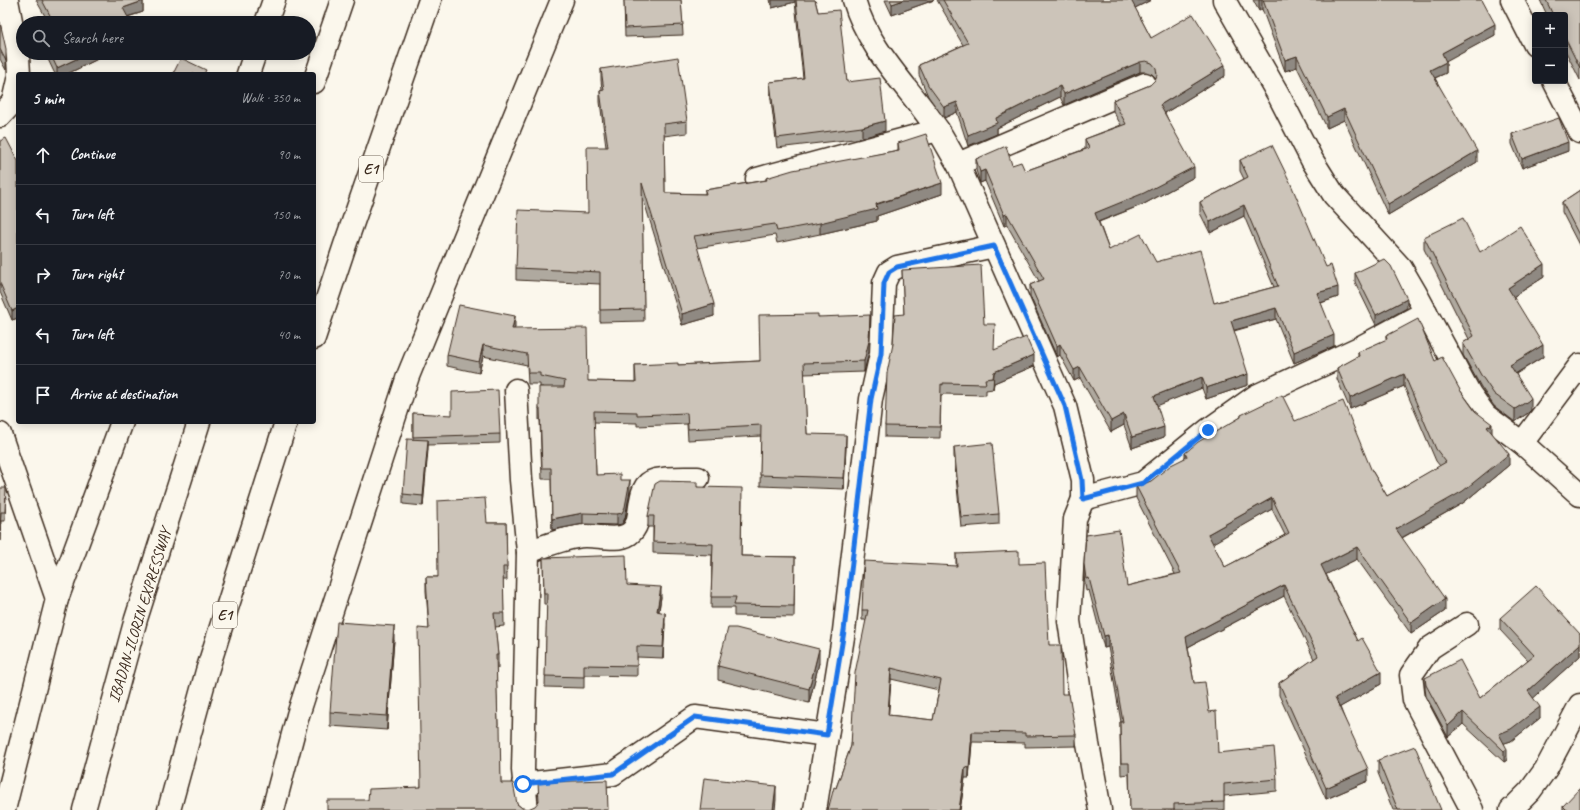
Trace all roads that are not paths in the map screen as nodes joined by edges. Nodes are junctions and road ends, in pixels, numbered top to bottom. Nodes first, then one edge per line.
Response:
1 (7, 0) edge
2 (274, 0) edge
3 (342, 0) edge
4 (430, 0) edge
5 (562, 0) edge
6 (854, 0) edge
7 (1224, 0) edge
8 (1512, 0) edge
9 (268, 16) edge
10 (1532, 39) edge
11 (16, 47) edge
12 (18, 60) edge
13 (253, 60) edge
14 (19, 72) edge
15 (249, 72) edge
16 (316, 76) edge
17 (1145, 84) dead end
18 (1556, 84) edge
19 (16, 89) edge
20 (0, 116) edge
21 (938, 130) junction
22 (1580, 132) edge
23 (958, 164) junction
24 (757, 179) dead end
25 (994, 246) junction
26 (1426, 312) junction
27 (316, 332) edge
28 (1580, 365) edge
29 (516, 390) dead end
30 (121, 424) edge
31 (198, 424) edge
32 (285, 424) edge
33 (0, 434) edge
34 (1522, 443) junction
35 (698, 478) dead end
36 (1580, 495) edge
37 (1083, 499) junction
38 (528, 552) junction
39 (57, 599) junction
40 (1468, 624) dead end
41 (1580, 705) edge
42 (827, 735) junction
43 (523, 784) junction
44 (4, 799) edge
45 (84, 810) edge
46 (169, 810) edge
47 (273, 810) edge
48 (527, 810) edge
49 (815, 810) edge
50 (1100, 810) edge
51 (1472, 810) edge
52 (1511, 810) edge

1 - 11 main road
2 - 9 main road
3 - 16 main road
4 - 27 main road, E1
5 - 47 main road
6 - 21 main road
7 - 26 main road
8 - 10 main road
12 - 14 main road
13 - 15 main road
17 - 23 main road
18 - 22 main road
19 - 20 main road
21 - 23 main road
21 - 24 main road
23 - 25 main road
25 - 37 main road
25 - 42 main road
26 - 34 main road
26 - 37 main road
28 - 34 main road
29 - 38 main road
30 - 39 main road
31 - 45 main road, IBADAN-ILORIN EXPRESSWAY
32 - 46 main road, E1
33 - 39 main road
34 - 36 main road
35 - 38 main road
37 - 50 main road
38 - 43 main road
39 - 44 main road
40 - 51 main road
41 - 52 main road
42 - 43 main road
42 - 49 main road
43 - 48 main road

